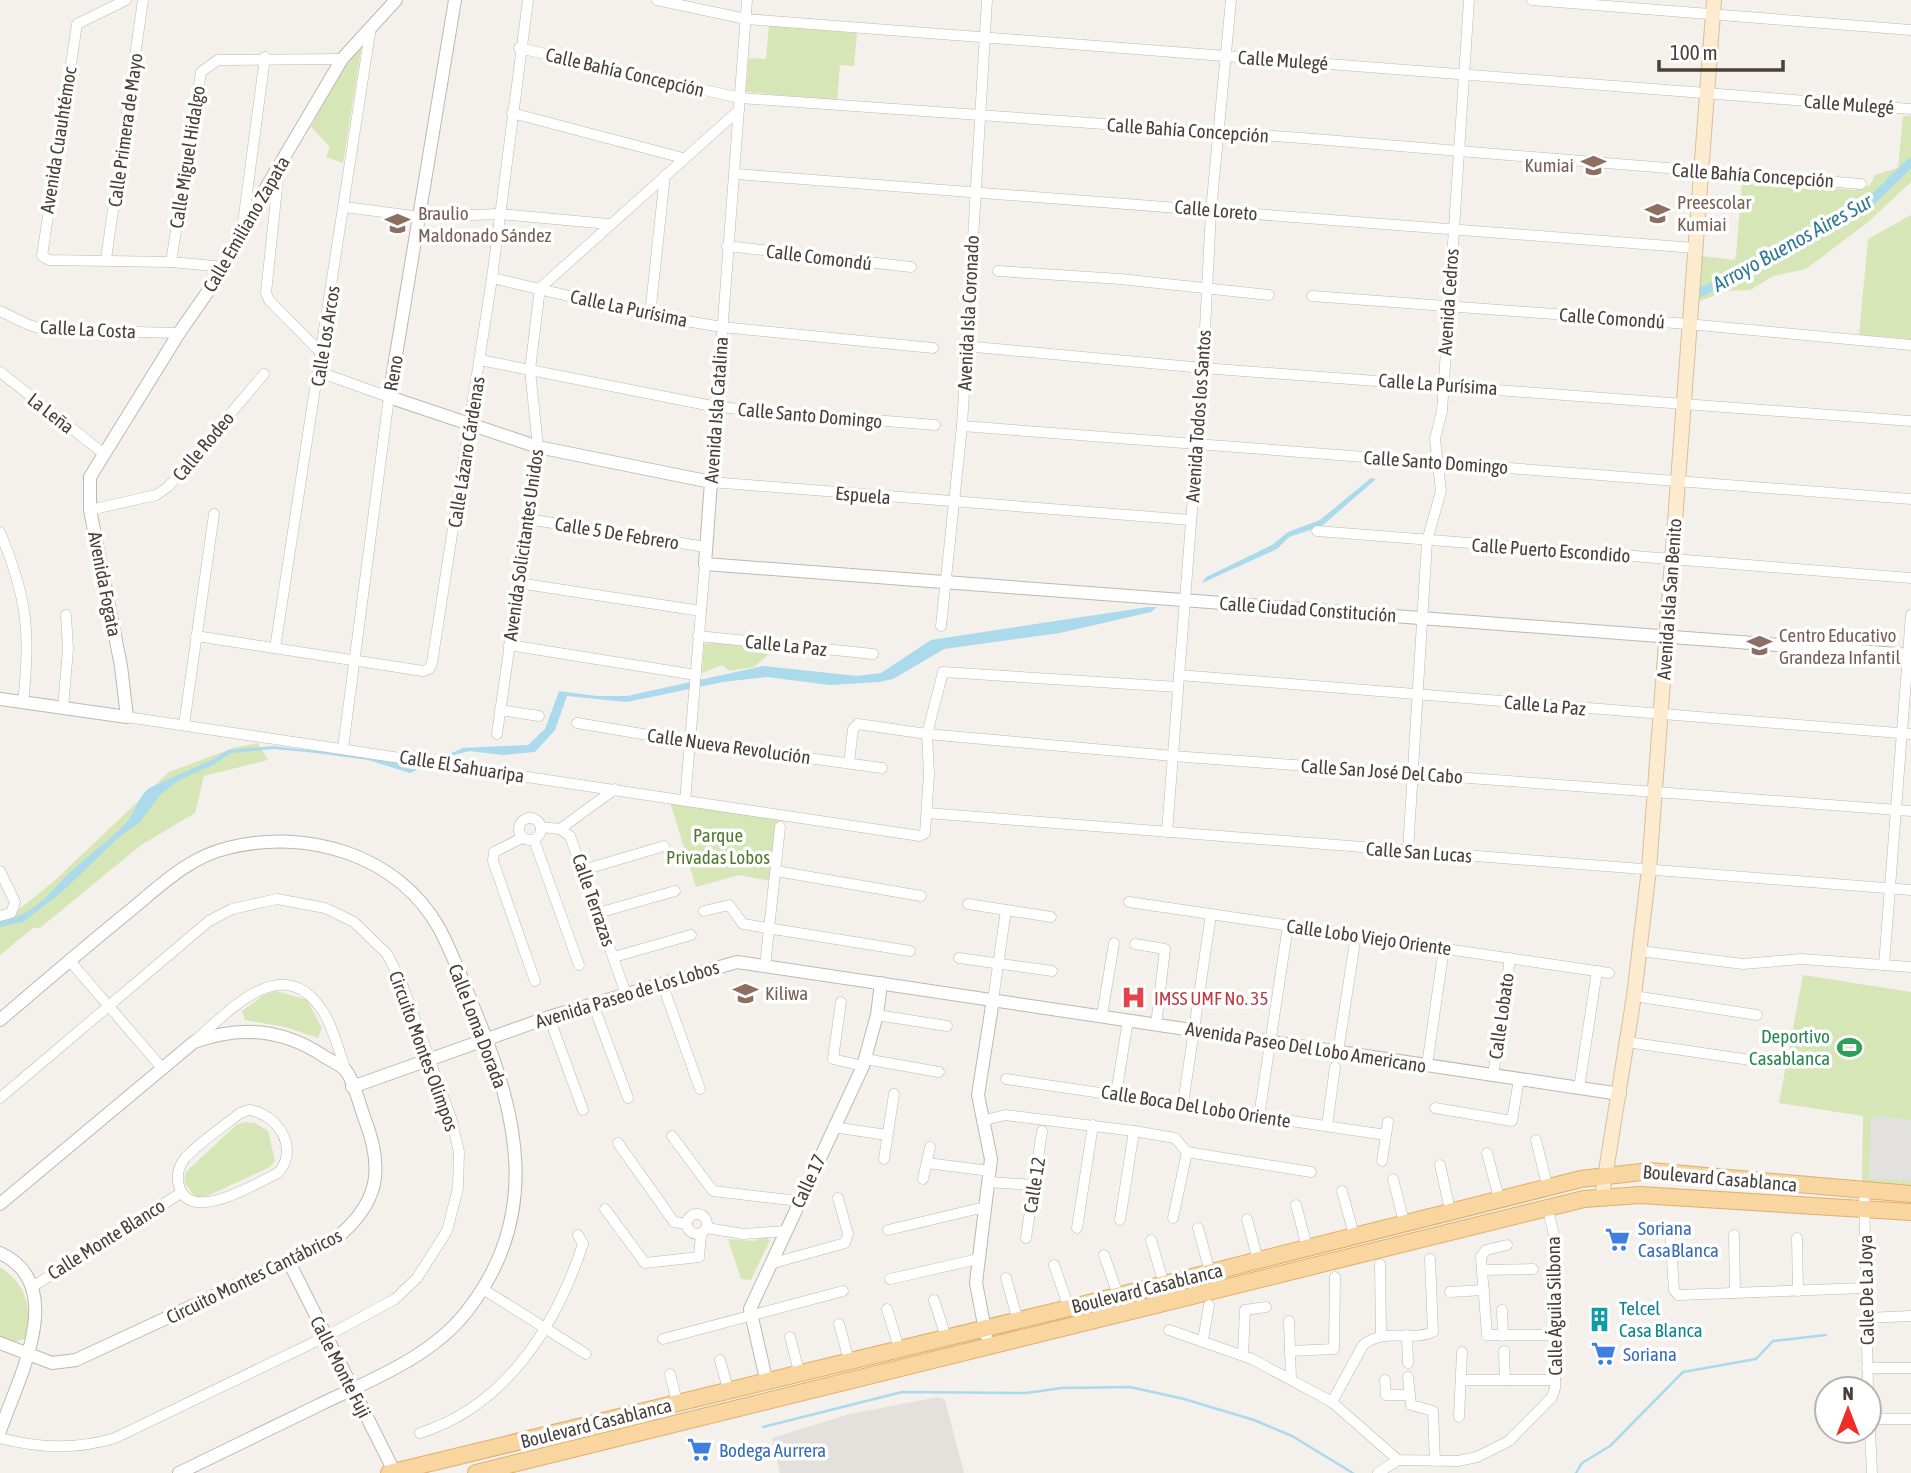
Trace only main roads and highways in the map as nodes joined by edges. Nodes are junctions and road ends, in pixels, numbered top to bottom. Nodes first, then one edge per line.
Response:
1 (1713, 7) edge
2 (1606, 1174) junction
3 (1911, 1194) edge
4 (1602, 1196) junction
5 (1911, 1212) edge
6 (393, 1472) edge
7 (476, 1473) edge

1 - 2 main road, Avenida Isla San Benito
2 - 3 main road, Boulevard Casablanca
2 - 4 main road, Avenida Isla San Benito
2 - 6 main road, Boulevard Casablanca
4 - 5 main road, Boulevard Casablanca
4 - 7 main road, Boulevard Casablanca

